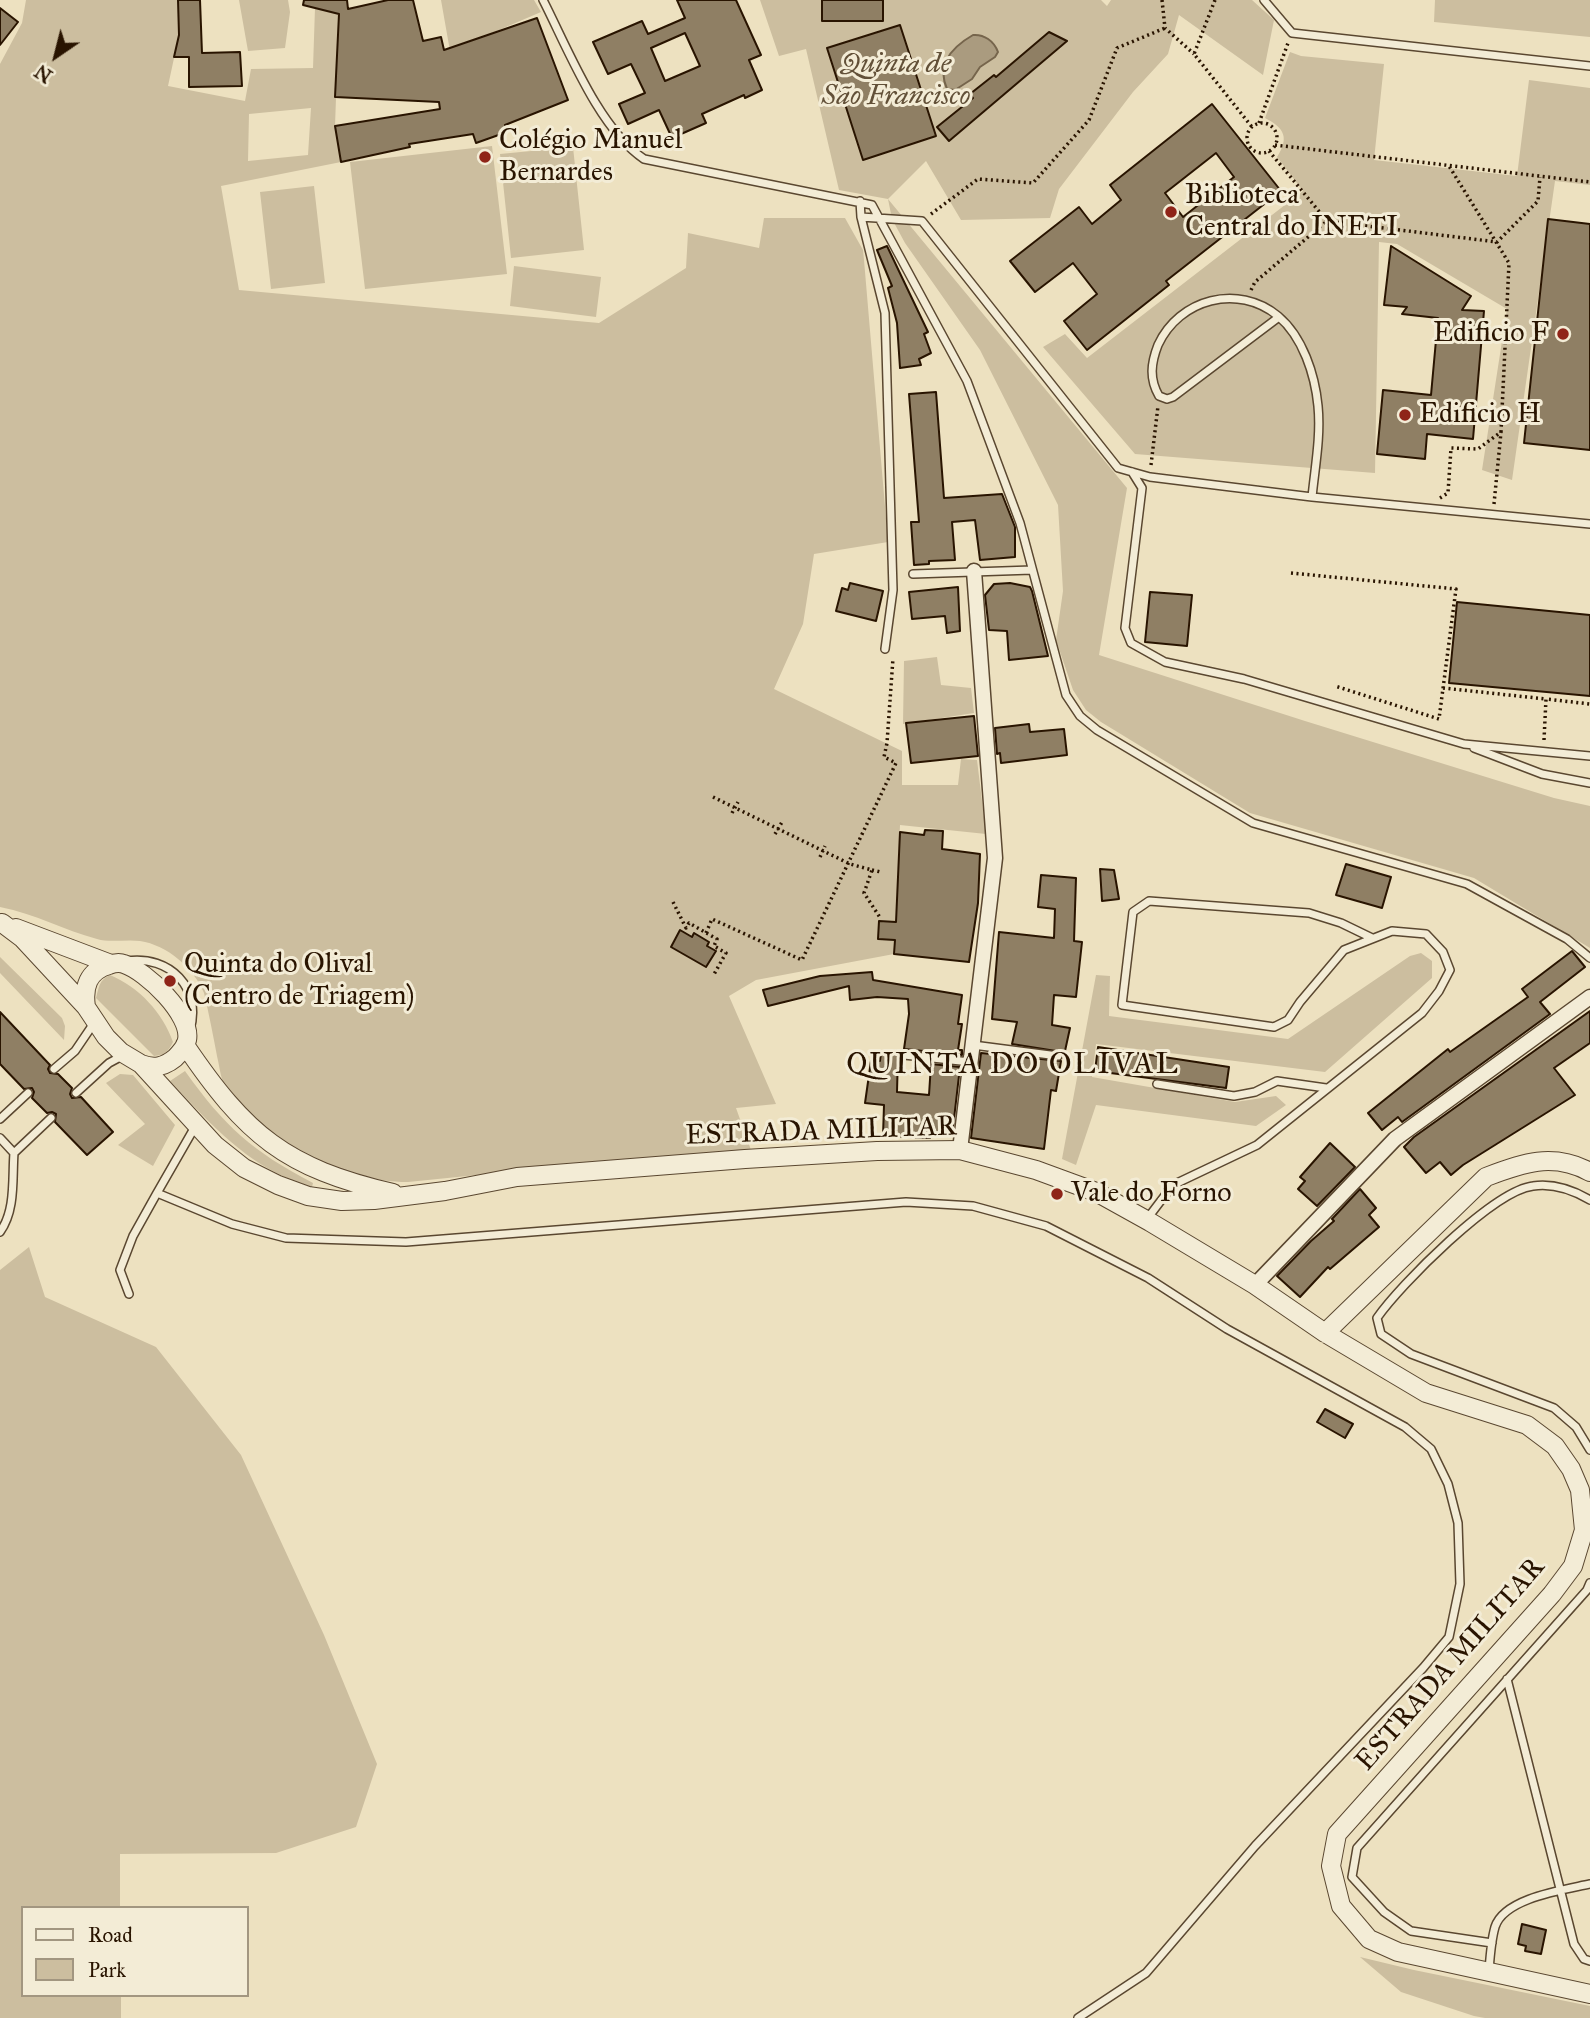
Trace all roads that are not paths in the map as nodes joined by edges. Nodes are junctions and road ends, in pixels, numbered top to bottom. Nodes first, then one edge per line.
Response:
1 (543, 0) edge
2 (1264, 0) edge
3 (1590, 66) edge
4 (860, 201) junction
5 (861, 217) junction
6 (881, 220) junction
7 (1279, 317) junction
8 (1132, 472) junction
9 (1312, 496) junction
10 (1590, 524) edge
11 (1032, 570) junction
12 (974, 571) junction
13 (913, 574) dead end
14 (886, 649) road end
15 (1464, 744) junction
16 (1590, 756) edge
17 (1590, 783) edge
18 (1, 922) edge
19 (1373, 938) junction
20 (1590, 958) edge
21 (116, 963) junction
22 (1590, 997) edge
23 (90, 1015) junction
24 (186, 1041) junction
25 (972, 1045) junction
26 (904, 1055) dead end
27 (1058, 1056) dead end
28 (133, 1059) junction
29 (970, 1062) junction
30 (54, 1069) dead end
31 (1157, 1084) dead end
32 (1325, 1088) junction
33 (28, 1093) dead end
34 (76, 1093) dead end
35 (51, 1118) dead end
36 (0, 1119) edge
37 (197, 1125) junction
38 (0, 1138) edge
39 (960, 1150) junction
40 (14, 1153) junction
41 (1590, 1172) edge
42 (157, 1193) junction
43 (403, 1195) junction
44 (1590, 1200) edge
45 (1146, 1219) junction
46 (0, 1231) edge
47 (1255, 1285) junction
48 (129, 1294) dead end
49 (1325, 1333) junction
50 (1590, 1450) edge
51 (1590, 1583) edge
52 (1507, 1679) junction
53 (1590, 1884) edge
54 (1562, 1890) junction
55 (1492, 1943) junction
56 (1590, 1961) edge
57 (1489, 1972) junction
58 (1590, 1994) edge
59 (1078, 2018) edge

1 - 4 lane
2 - 3 lane
4 - 5 lane
4 - 6 lane
5 - 6 lane
5 - 14 lane
6 - 8 lane
6 - 11 lane
7 - 7 lane
7 - 9 lane
8 - 9 lane
8 - 15 lane
9 - 10 lane
11 - 12 lane
11 - 20 lane
12 - 13 lane
12 - 25 street
15 - 16 lane
15 - 17 lane
18 - 21 street, ESTRADA MILITAR
18 - 23 street, ESTRADA MILITAR
19 - 19 lane
19 - 32 lane
21 - 23 street
21 - 24 street, ESTRADA MILITAR
22 - 47 street
23 - 28 street, ESTRADA MILITAR
23 - 30 lane
24 - 28 street
24 - 43 street, ESTRADA MILITAR
25 - 27 lane
25 - 29 street
26 - 29 lane
28 - 34 lane
28 - 37 street, ESTRADA MILITAR
29 - 39 street
31 - 32 lane
32 - 45 lane
33 - 36 lane
35 - 40 lane
37 - 42 lane
37 - 43 street, ESTRADA MILITAR
38 - 40 lane
39 - 43 street, ESTRADA MILITAR
39 - 45 street, ESTRADA MILITAR
40 - 46 lane
41 - 49 street
42 - 48 lane
42 - 59 lane
44 - 50 lane
45 - 47 street, ESTRADA MILITAR
47 - 49 street, ESTRADA MILITAR
49 - 57 street, ESTRADA MILITAR
51 - 52 lane
52 - 54 lane
52 - 55 lane
53 - 54 lane
54 - 55 lane
54 - 56 lane
55 - 57 lane
57 - 58 street, ESTRADA MILITAR

